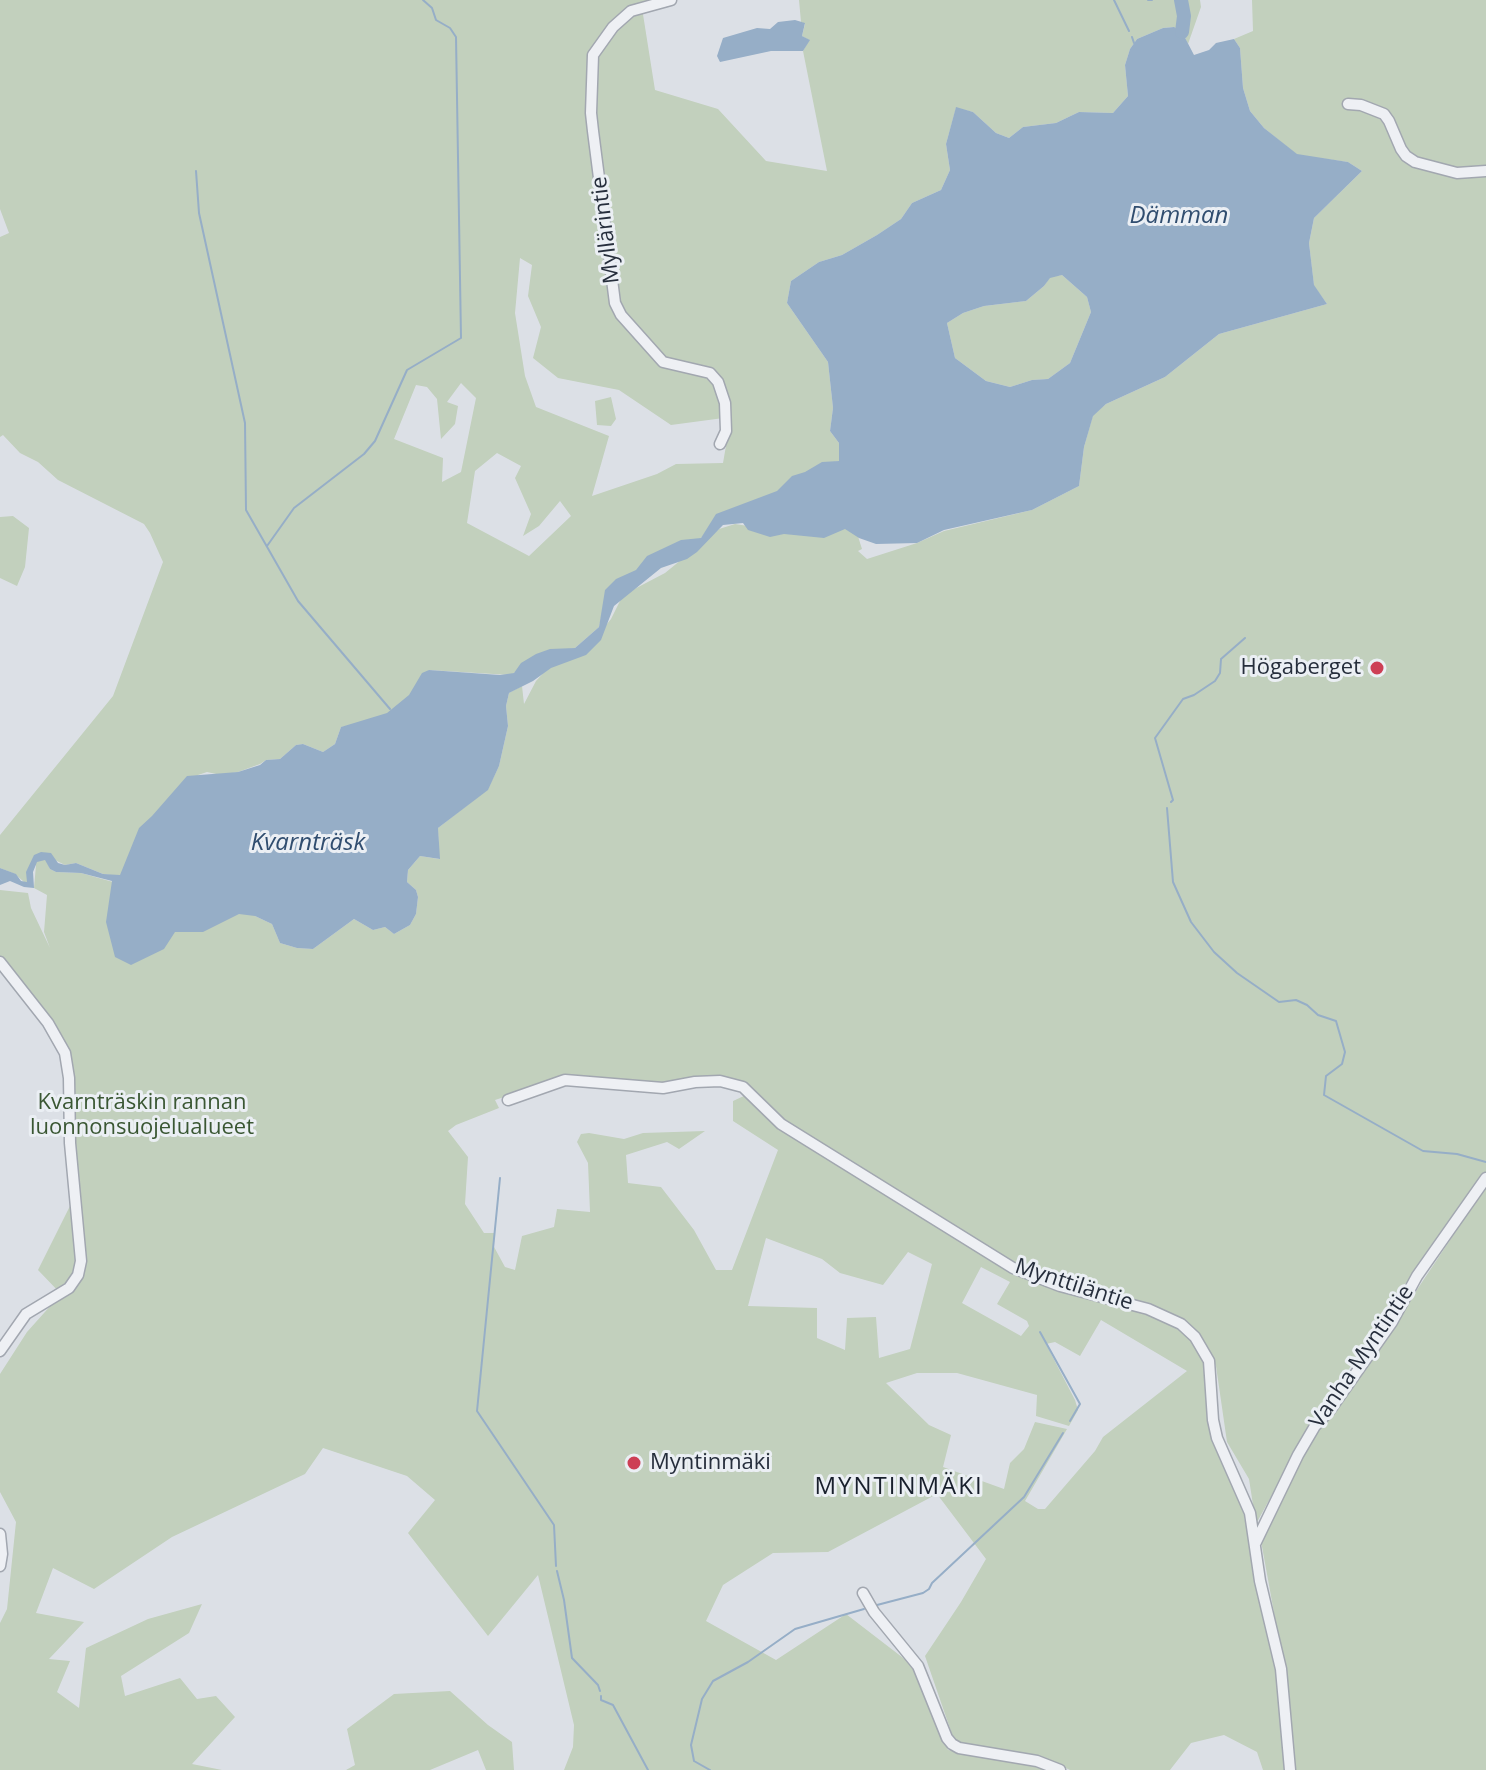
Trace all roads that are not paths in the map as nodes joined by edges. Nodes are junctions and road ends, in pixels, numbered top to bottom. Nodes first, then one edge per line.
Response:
1 (671, 0) edge
2 (1348, 104) dead end
3 (1486, 171) edge
4 (720, 444) dead end
5 (0, 962) edge
6 (508, 1100) dead end
7 (1486, 1178) edge
8 (0, 1351) edge
9 (0, 1534) edge
10 (1254, 1546) junction
11 (0, 1566) edge
12 (863, 1593) dead end
13 (1060, 1770) edge
14 (1290, 1770) edge

1 - 4 street, Myllärintie
2 - 3 street
5 - 8 street
6 - 10 street, Mynttiläntie
7 - 10 street, Vanha Myntintie
9 - 11 street
10 - 14 street, Mynttiläntie
12 - 13 street

